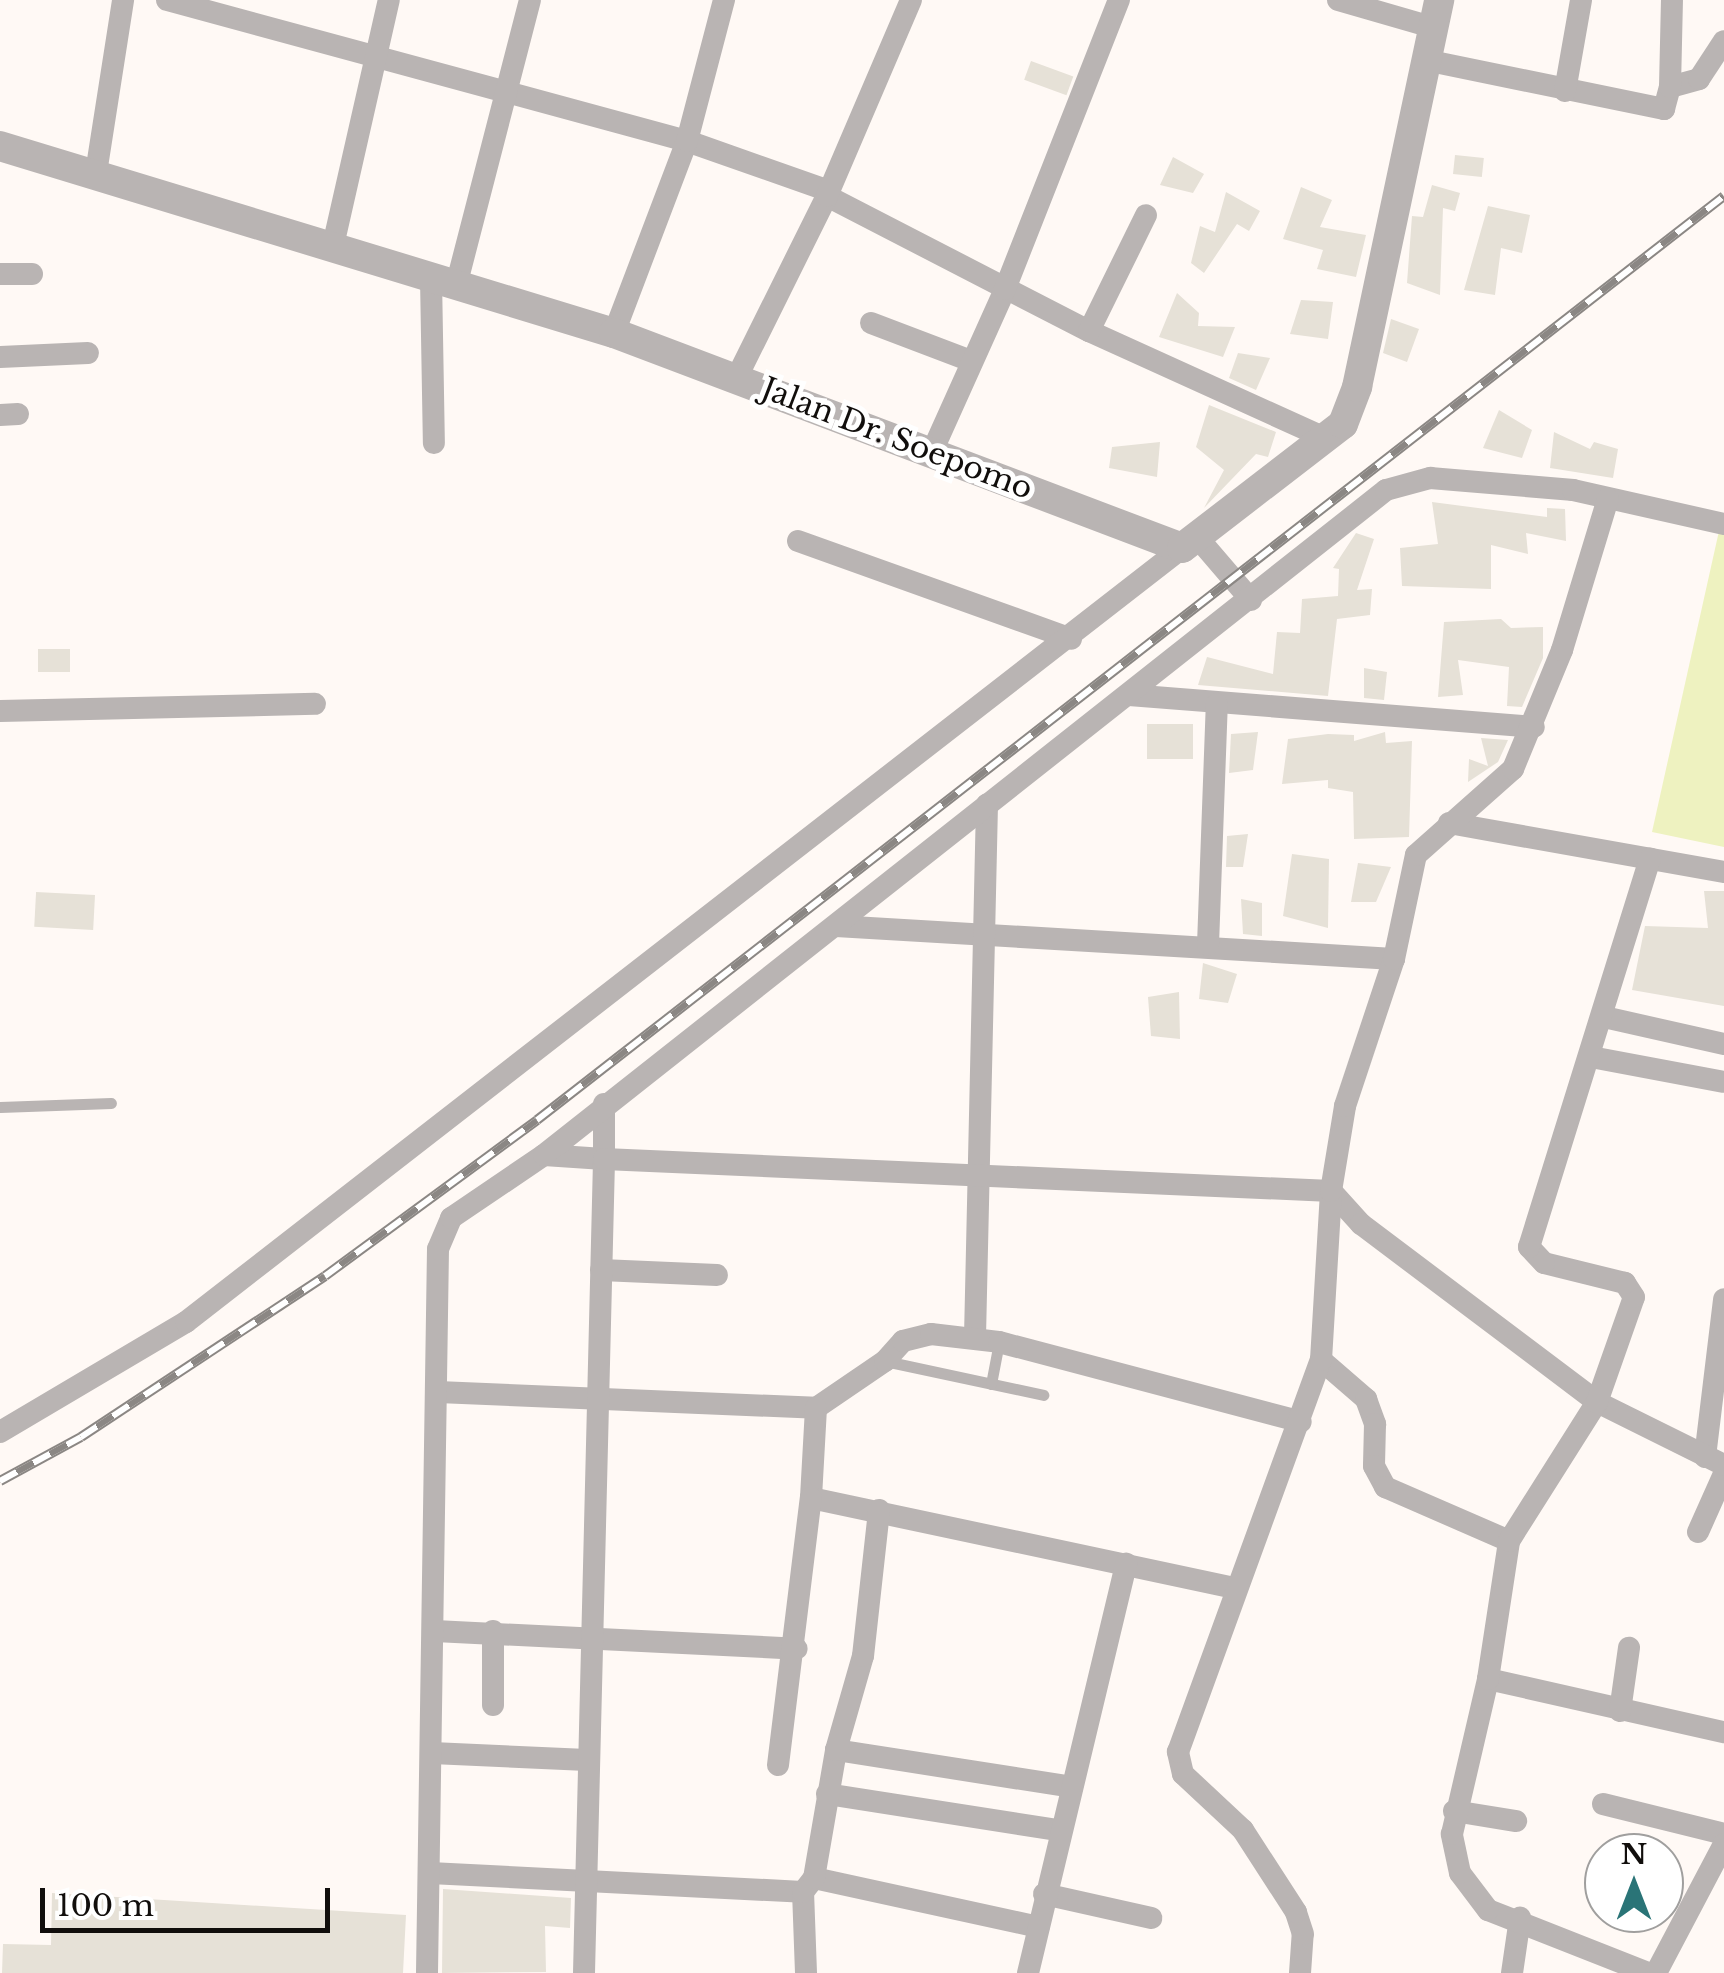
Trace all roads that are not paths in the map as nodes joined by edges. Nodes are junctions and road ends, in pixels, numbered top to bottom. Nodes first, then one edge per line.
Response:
1 (123, 0) edge
2 (167, 0) edge
3 (260, 0) edge
4 (388, 0) edge
5 (530, 0) edge
6 (724, 0) edge
7 (911, 0) edge
8 (1119, 0) edge
9 (1338, 0) edge
10 (1581, 0) edge
11 (1672, 0) edge
12 (1437, 14) edge
13 (256, 24) junction
14 (1724, 41) edge
15 (378, 58) junction
16 (1430, 61) junction
17 (1670, 87) junction
18 (1565, 91) junction
19 (508, 93) junction
20 (686, 141) junction
21 (0, 146) edge
22 (96, 173) junction
23 (828, 194) junction
24 (1146, 215) dead end
25 (332, 250) junction
26 (0, 274) edge
27 (32, 274) dead end
28 (444, 282) junction
29 (1005, 290) junction
30 (870, 322) dead end
31 (1089, 331) junction
32 (614, 332) junction
33 (88, 353) dead end
34 (0, 356) edge
35 (971, 362) junction
36 (737, 376) junction
37 (1327, 438) junction
38 (434, 443) dead end
39 (931, 454) junction
40 (1608, 499) junction
41 (1724, 524) edge
42 (798, 541) dead end
43 (1190, 542) junction
44 (1251, 600) junction
45 (1072, 639) junction
46 (1129, 695) junction
47 (315, 704) dead end
48 (1217, 704) junction
49 (0, 711) edge
50 (1534, 727) junction
51 (987, 804) junction
52 (1449, 823) junction
53 (1650, 858) junction
54 (1724, 872) edge
55 (836, 926) junction
56 (984, 932) junction
57 (1208, 945) junction
58 (1394, 959) junction
59 (1604, 1016) junction
60 (1724, 1044) edge
61 (1591, 1057) junction
62 (1724, 1082) edge
63 (110, 1103) dead end
64 (604, 1104) junction
65 (0, 1107) edge
66 (544, 1155) junction
67 (604, 1159) junction
68 (977, 1173) junction
69 (1332, 1191) junction
70 (601, 1270) junction
71 (717, 1275) dead end
72 (1724, 1299) edge
73 (975, 1337) junction
74 (999, 1342) junction
75 (1321, 1360) junction
76 (885, 1361) junction
77 (991, 1384) junction
78 (438, 1392) junction
79 (1042, 1395) dead end
80 (597, 1399) junction
81 (1597, 1402) junction
82 (816, 1408) junction
83 (1301, 1422) junction
84 (0, 1432) edge
85 (1714, 1461) edge
86 (1724, 1474) edge
87 (811, 1498) junction
88 (879, 1510) junction
89 (1698, 1532) dead end
90 (1509, 1541) junction
91 (1126, 1564) junction
92 (1236, 1588) junction
93 (493, 1630) junction
94 (435, 1631) junction
95 (591, 1640) junction
96 (798, 1648) junction
97 (1629, 1648) dead end
98 (1488, 1680) junction
99 (493, 1705) dead end
100 (1620, 1711) junction
101 (1724, 1732) edge
102 (836, 1750) junction
103 (432, 1753) junction
104 (587, 1760) junction
105 (778, 1765) dead end
106 (1072, 1787) junction
107 (827, 1794) junction
108 (1603, 1804) dead end
109 (1454, 1811) junction
110 (1516, 1822) dead end
111 (1058, 1830) junction
112 (1724, 1834) edge
113 (1724, 1844) edge
114 (430, 1873) junction
115 (589, 1883) junction
116 (809, 1885) junction
117 (1044, 1894) junction
118 (1151, 1918) dead end
119 (1520, 1918) junction
120 (1040, 1927) junction
121 (427, 1973) edge
122 (584, 1973) edge
123 (806, 1973) edge
124 (1028, 1973) edge
125 (1300, 1973) edge
126 (1512, 1973) edge
127 (1652, 1973) edge

1 - 22 street
2 - 13 street
3 - 13 street
4 - 15 street
5 - 19 street
6 - 20 street
7 - 23 street
8 - 29 street
9 - 12 street
10 - 18 street
11 - 17 street
12 - 16 street
13 - 15 street
14 - 17 street
15 - 19 street
15 - 25 street
16 - 18 street
16 - 37 street
17 - 18 street
19 - 20 street
19 - 28 street
20 - 23 street
20 - 32 street
21 - 22 street, Jalan Dr. Soepomo
22 - 25 street, Jalan Dr. Soepomo
23 - 29 street
23 - 36 street
24 - 31 street
25 - 28 street, Jalan Dr. Soepomo
26 - 27 street
28 - 32 street, Jalan Dr. Soepomo
28 - 38 street
29 - 31 street
29 - 35 street
30 - 35 street
31 - 37 street
32 - 36 street, Jalan Dr. Soepomo
33 - 34 street
35 - 39 street
36 - 39 street, Jalan Dr. Soepomo
37 - 43 street
39 - 43 street, Jalan Dr. Soepomo
40 - 41 street
40 - 44 street
40 - 50 street
42 - 45 street
43 - 44 street
43 - 45 street
44 - 46 street
45 - 84 street
46 - 48 street
46 - 51 street
47 - 49 street
48 - 50 street
48 - 57 street
50 - 52 street
51 - 55 street
51 - 56 street
52 - 53 street
52 - 58 street
53 - 54 street
53 - 59 street
55 - 56 street
55 - 64 street
56 - 57 street
56 - 68 street
57 - 58 street
58 - 69 street
59 - 60 street
59 - 61 street
61 - 62 street
61 - 81 street
63 - 65 lane
64 - 66 street
64 - 67 street
66 - 67 street
66 - 78 street
67 - 68 street
67 - 70 street
68 - 69 street
68 - 73 street
69 - 75 street
69 - 81 street
70 - 71 street
70 - 80 street
72 - 85 street
73 - 74 street
73 - 76 street
74 - 77 lane
74 - 83 street
75 - 83 street
75 - 90 street
76 - 77 lane
76 - 82 street
77 - 79 lane
78 - 80 street
78 - 94 street
80 - 82 street
80 - 95 street
81 - 85 street
81 - 90 street
82 - 87 street
83 - 92 street
86 - 89 street
87 - 88 street
87 - 96 street
88 - 91 street
88 - 102 street
90 - 98 street
91 - 92 street
91 - 106 street
92 - 125 street
93 - 94 street
93 - 95 street
93 - 99 street
94 - 103 street
95 - 96 street
95 - 104 street
96 - 105 street
97 - 100 street
98 - 100 street
98 - 109 street
100 - 101 street
102 - 106 street
102 - 107 street
103 - 104 street
103 - 114 street
104 - 115 street
106 - 111 street
107 - 111 street
107 - 116 street
108 - 112 street
109 - 110 street
109 - 119 street
111 - 117 street
113 - 127 street
114 - 115 street
114 - 121 street
115 - 116 street
115 - 122 street
116 - 120 street
116 - 123 street
117 - 118 street
117 - 120 street
119 - 126 street
119 - 127 street
120 - 124 street

